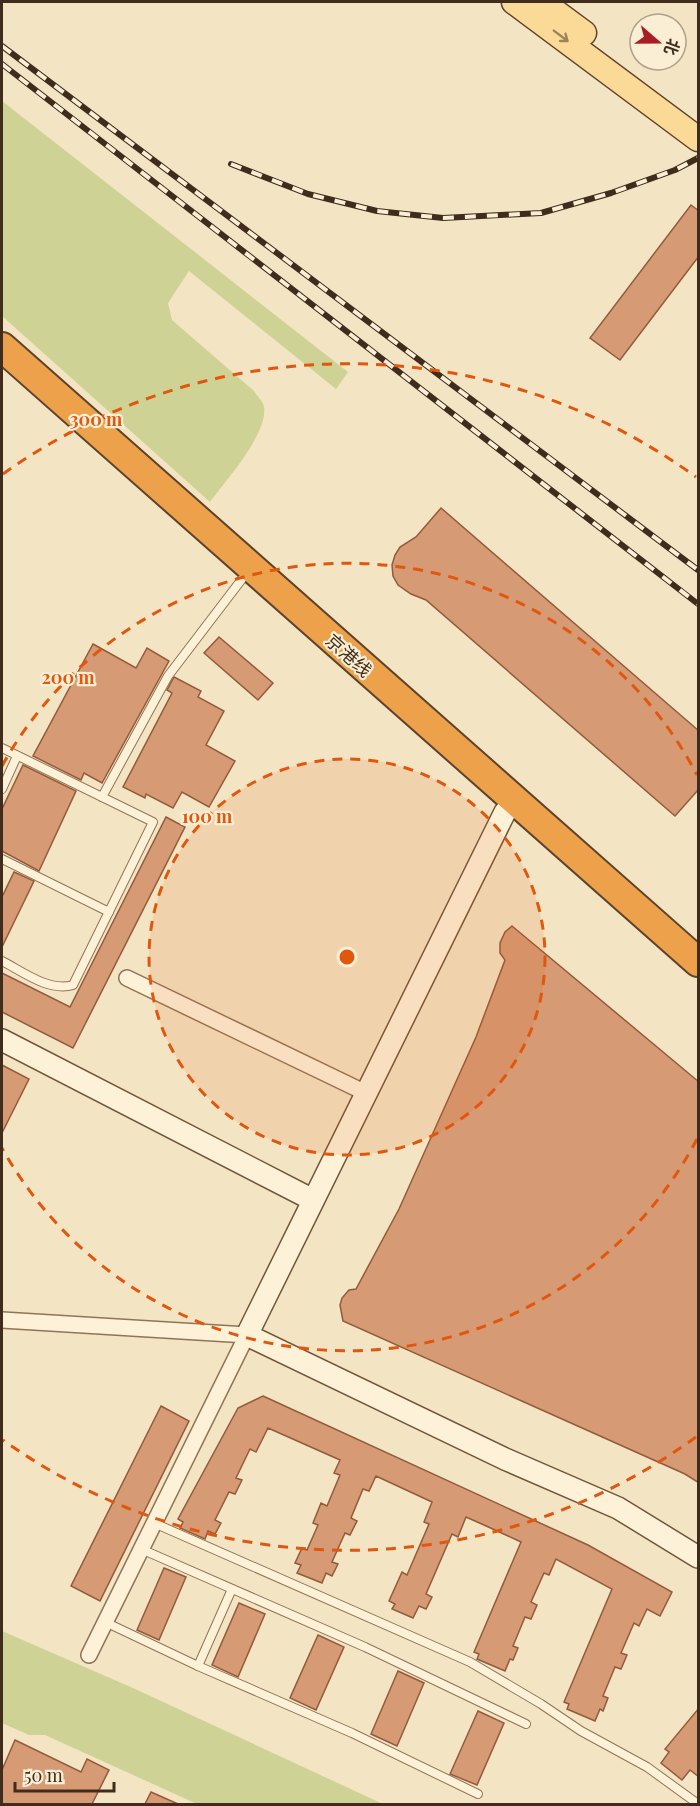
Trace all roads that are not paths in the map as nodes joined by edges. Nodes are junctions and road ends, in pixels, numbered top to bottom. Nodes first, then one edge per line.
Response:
1 (514, 2) edge
2 (542, 2) edge
3 (699, 119) edge
4 (699, 139) edge
5 (2, 347) edge
6 (2, 367) edge
7 (242, 579) junction
8 (2, 748) edge
9 (17, 756) junction
10 (2, 789) edge
11 (102, 797) junction
12 (505, 812) junction
13 (2, 859) edge
14 (109, 912) junction
15 (2, 961) edge
16 (699, 962) edge
17 (127, 978) dead end
18 (699, 981) edge
19 (2, 1040) edge
20 (366, 1093) junction
21 (314, 1200) junction
22 (2, 1320) edge
23 (246, 1335) junction
24 (154, 1523) junction
25 (141, 1549) junction
26 (699, 1557) edge
27 (232, 1589) junction
28 (105, 1622) junction
29 (89, 1655) dead end
30 (198, 1666) junction
31 (526, 1724) dead end
32 (478, 1794) dead end
33 (699, 1804) edge

1 -> 4 main road
2 - 3 main road
5 - 16 highway, 京港线
6 - 7 highway, 京港线
7 - 11 lane
7 - 12 highway, 京港线
8 - 9 lane
9 - 10 lane
9 - 11 lane
11 - 14 lane
12 - 18 highway, 京港线
12 - 20 street
13 - 14 lane
14 - 15 lane
17 - 20 street
19 - 21 street
20 - 21 street
21 - 23 street
22 - 23 street
23 - 24 street
23 - 26 street
24 - 25 street
24 - 33 lane
25 - 27 lane
25 - 28 street
27 - 30 lane
27 - 31 lane
28 - 29 street
28 - 30 lane
30 - 32 lane

